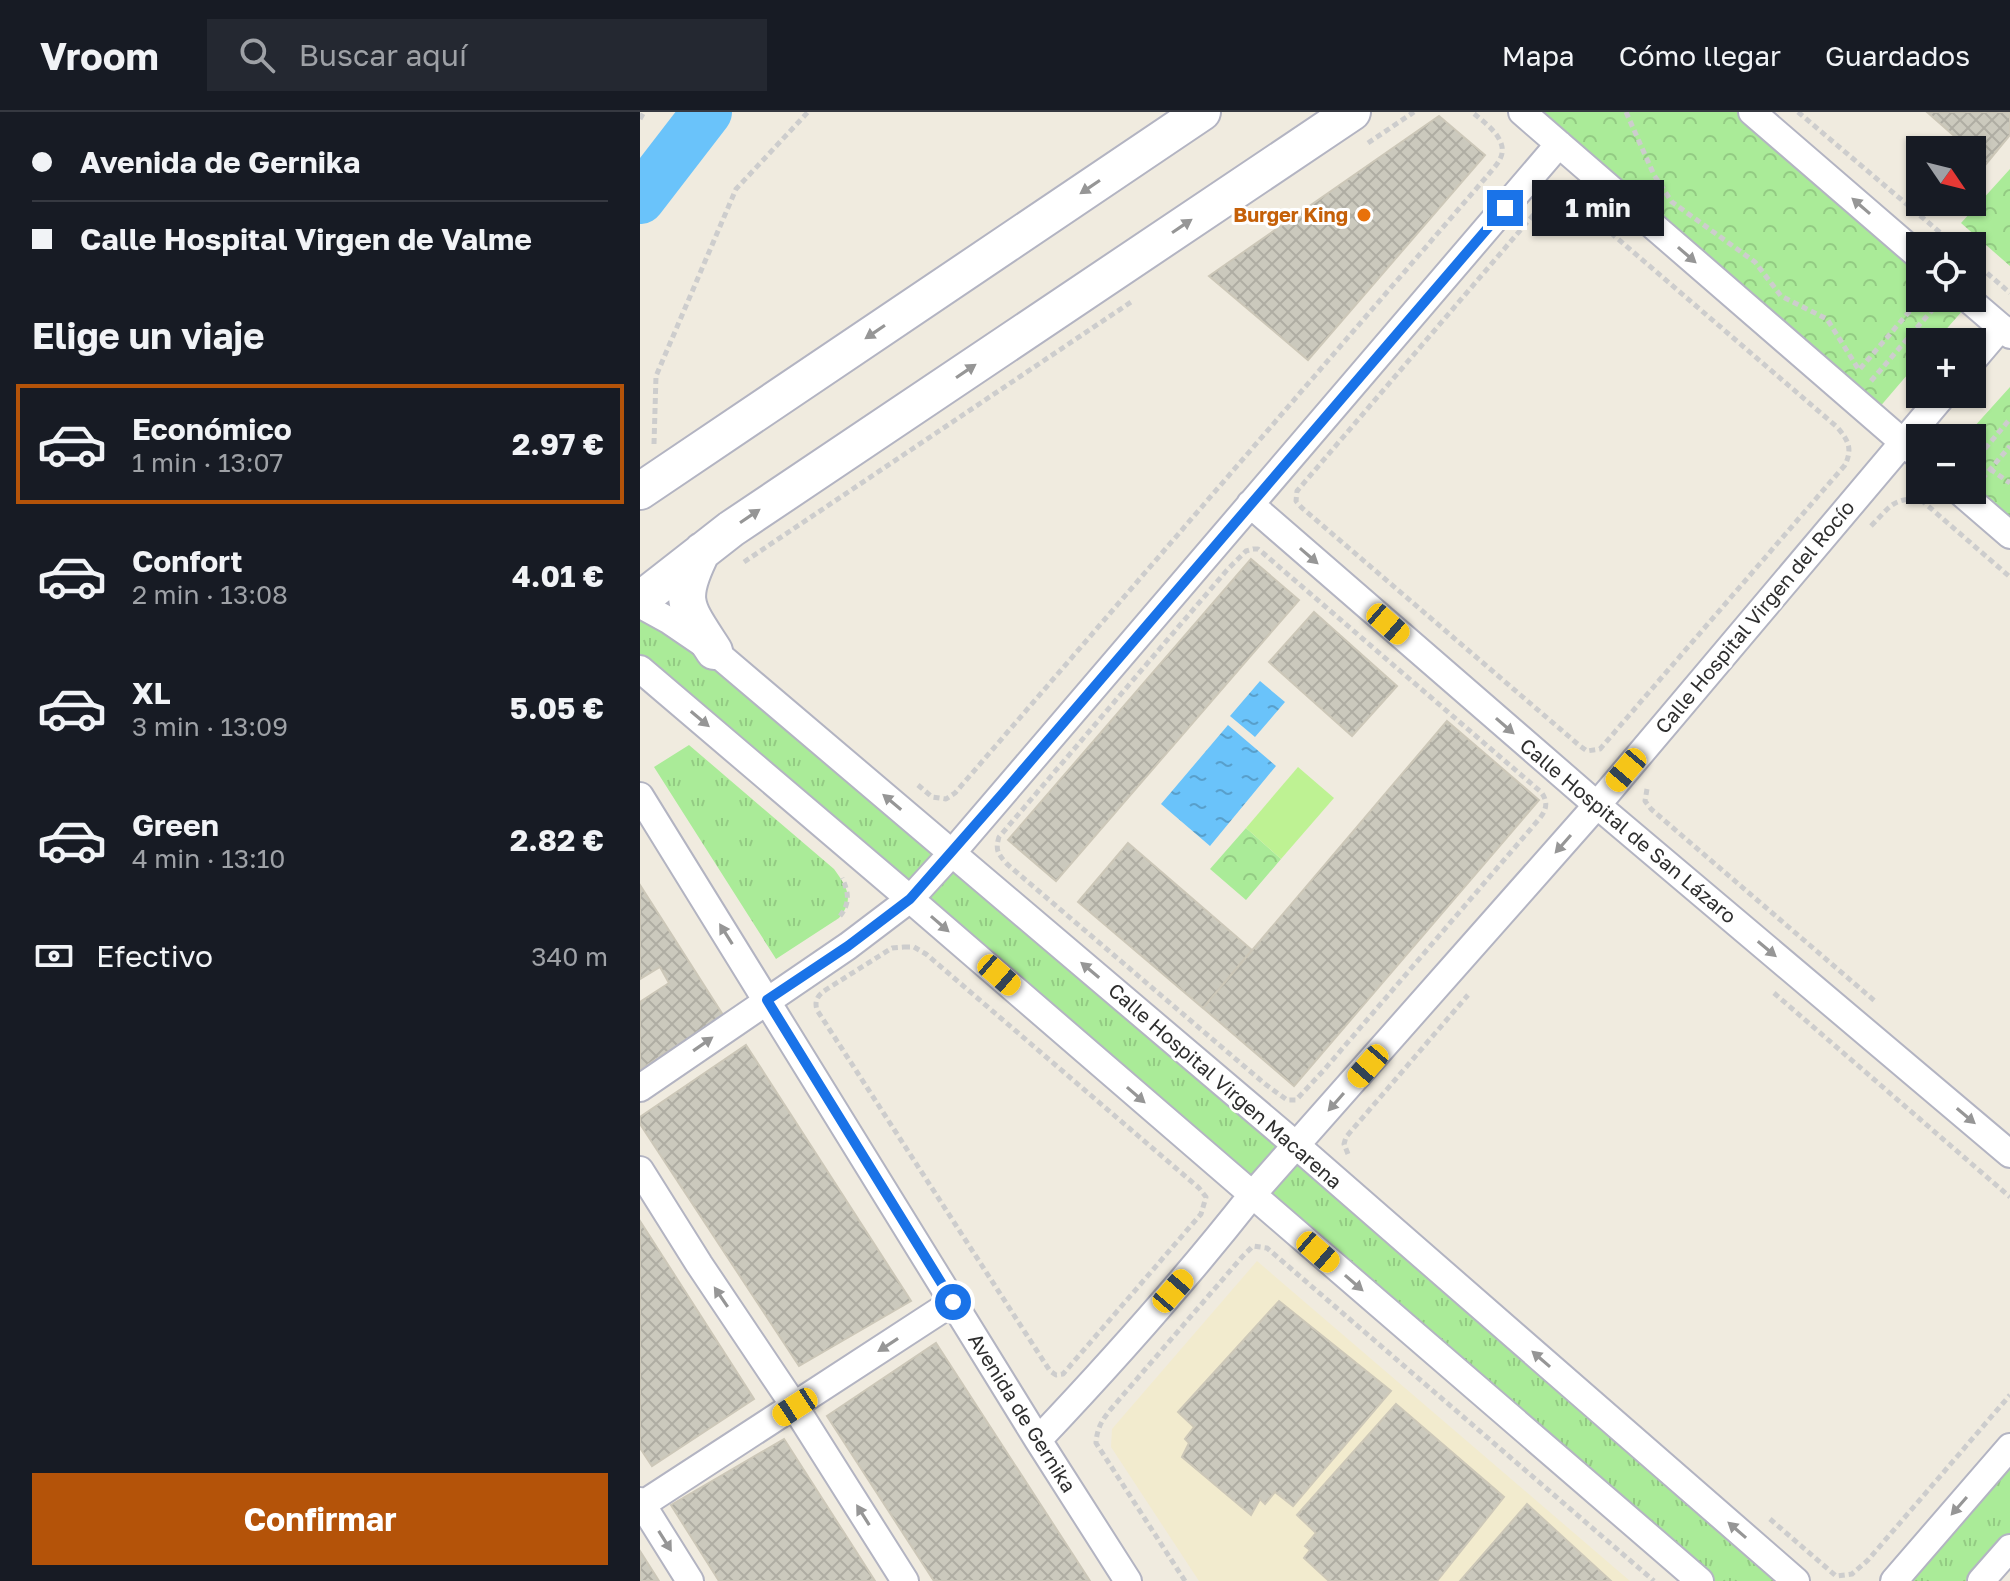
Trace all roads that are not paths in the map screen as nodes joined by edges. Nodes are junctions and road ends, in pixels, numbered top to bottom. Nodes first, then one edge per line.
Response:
1 (1202, 112) edge
2 (1352, 112) edge
3 (1522, 112) edge
4 (1752, 112) edge
5 (1559, 144) junction
6 (1906, 245) edge
7 (1984, 312) edge
8 (2006, 331) edge
9 (1986, 349) edge
10 (1906, 446) edge
11 (1906, 456) edge
12 (647, 486) edge
13 (1250, 504) junction
14 (1982, 504) edge
15 (2010, 535) edge
16 (703, 551) junction
17 (642, 597) edge
18 (714, 651) junction
19 (640, 669) edge
20 (640, 796) edge
21 (1597, 805) junction
22 (952, 853) junction
23 (910, 899) junction
24 (767, 1000) junction
25 (640, 1088) edge
26 (1297, 1146) junction
27 (2010, 1154) edge
28 (640, 1170) edge
29 (1252, 1195) junction
30 (953, 1302) junction
31 (795, 1407) junction
32 (1038, 1440) junction
33 (2010, 1447) edge
34 (641, 1504) edge
35 (2010, 1548) edge
36 (690, 1581) edge
37 (905, 1581) edge
38 (1128, 1581) edge
39 (1700, 1581) edge
40 (1796, 1581) edge
41 (1894, 1581) edge
42 (1981, 1581) edge

1 -> 12 main road
16 -> 2 main road
3 - 5 street
6 -> 4 street
5 -> 10 street
5 - 13 street
7 - 8 street
8 - 9 street
11 - 21 street, Calle Hospital Virgen del Rocío
13 -> 21 street, Calle Hospital de San Lázaro
13 - 22 street
14 - 15 street
16 - 17 main road
16 - 18 main road
17 - 18 street, Calle Hospital Virgen Macarena
22 -> 18 street, Calle Hospital Virgen Macarena
19 -> 23 street
24 -> 20 street, Avenida de Gernika
21 -> 26 street, Calle Hospital Virgen del Rocío
21 -> 27 street, Calle Hospital de San Lázaro
22 - 23 street
26 -> 22 street, Calle Hospital Virgen Macarena
23 - 24 street
23 -> 29 street
25 -> 24 street
24 - 30 street, Avenida de Gernika
26 - 29 street, Calle Hospital Virgen del Rocío
40 -> 26 street, Calle Hospital Virgen Macarena
31 -> 28 street
29 - 32 street, Calle Hospital Virgen del Rocío
29 -> 39 street
30 -> 31 street
30 - 32 street, Avenida de Gernika
31 - 34 street
37 -> 31 street
32 - 38 street, Avenida de Gernika
33 -> 41 street
34 -> 36 street
35 - 42 street

